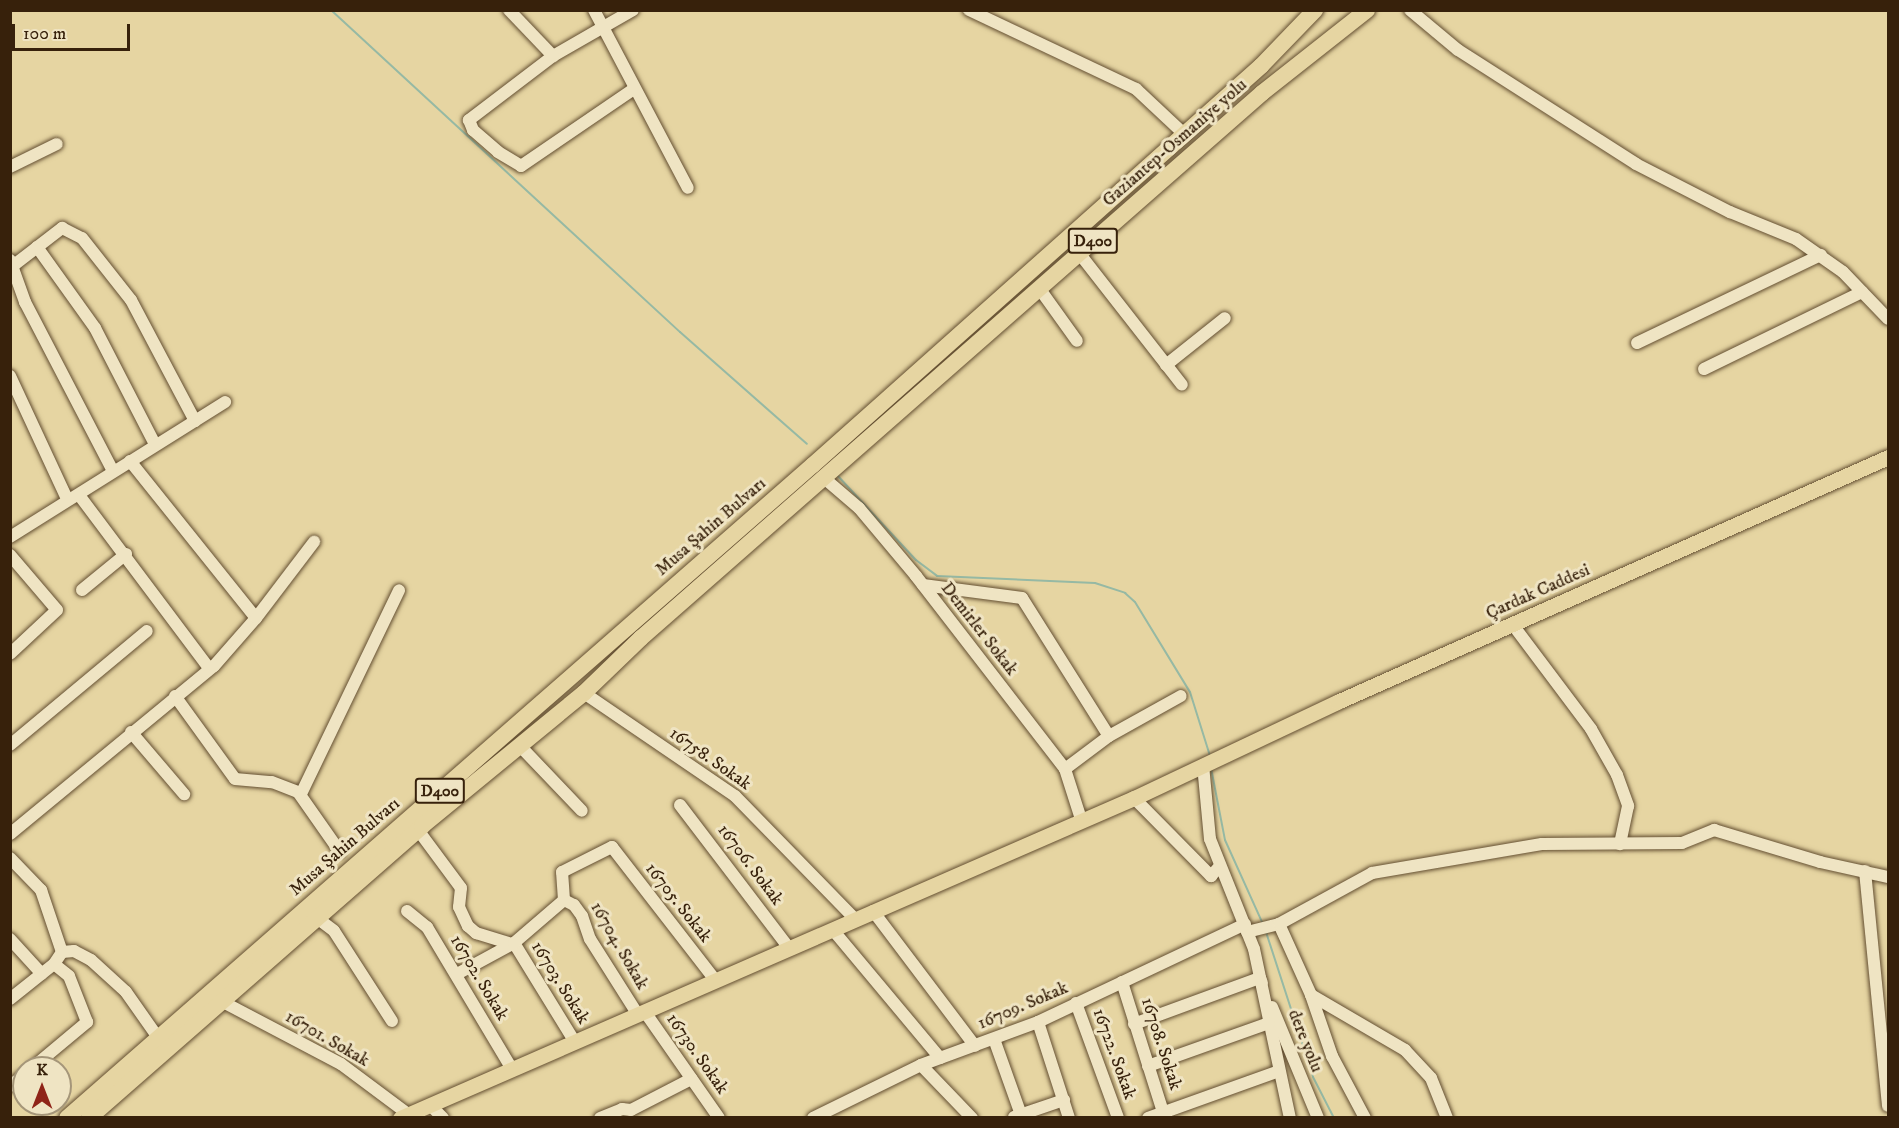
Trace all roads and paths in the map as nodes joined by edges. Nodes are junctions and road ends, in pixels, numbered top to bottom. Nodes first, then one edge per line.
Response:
1 (509, 10) edge
2 (594, 10) edge
3 (633, 10) edge
4 (969, 10) edge
5 (1315, 10) edge
6 (1410, 10) edge
7 (1366, 11) edge
8 (604, 26) junction
9 (553, 56) junction
10 (634, 89) junction
11 (1183, 133) junction
12 (57, 144) dead end
13 (10, 167) edge
14 (688, 188) dead end
15 (37, 247) junction
16 (1079, 253) junction
17 (1821, 255) junction
18 (12, 263) edge
19 (1039, 288) junction
20 (1862, 292) junction
21 (1225, 318) dead end
22 (1888, 319) edge
23 (1077, 341) dead end
24 (1637, 343) dead end
25 (1166, 365) junction
26 (1704, 369) dead end
27 (10, 376) edge
28 (1182, 385) dead end
29 (225, 402) dead end
30 (195, 421) junction
31 (155, 444) junction
32 (1888, 457) edge
33 (130, 461) junction
34 (113, 471) junction
35 (819, 471) junction
36 (73, 497) junction
37 (10, 537) edge
38 (314, 542) dead end
39 (126, 554) junction
40 (13, 564) edge
41 (923, 585) junction
42 (82, 590) dead end
43 (399, 590) dead end
44 (256, 618) junction
45 (1513, 625) junction
46 (147, 631) dead end
47 (10, 654) edge
48 (208, 668) junction
49 (584, 693) junction
50 (175, 696) junction
51 (1181, 696) dead end
52 (131, 732) junction
53 (1109, 736) junction
54 (10, 745) edge
55 (521, 747) junction
56 (1205, 763) junction
57 (1065, 769) junction
58 (184, 794) dead end
59 (301, 794) junction
60 (1134, 798) junction
61 (681, 805) dead end
62 (582, 811) dead end
63 (1081, 819) junction
64 (418, 830) junction
65 (10, 834) edge
66 (1620, 844) junction
67 (340, 852) dead end
68 (10, 858) edge
69 (1220, 867) junction
70 (1865, 871) junction
71 (1888, 877) edge
72 (564, 900) junction
73 (407, 911) dead end
74 (873, 911) junction
75 (317, 918) junction
76 (855, 919) junction
77 (1276, 924) junction
78 (1250, 928) junction
79 (833, 930) junction
80 (10, 939) edge
81 (512, 943) junction
82 (789, 948) junction
83 (62, 952) junction
84 (54, 964) junction
85 (42, 974) junction
86 (457, 974) junction
87 (1260, 978) junction
88 (715, 980) junction
89 (1122, 981) junction
90 (1311, 995) junction
91 (10, 999) edge
92 (223, 1002) junction
93 (1076, 1003) junction
94 (642, 1013) junction
95 (392, 1021) dead end
96 (1038, 1022) junction
97 (1269, 1023) junction
98 (1134, 1024) junction
99 (993, 1039) junction
100 (575, 1042) junction
101 (154, 1043) junction
102 (975, 1046) junction
103 (46, 1056) edge
104 (940, 1058) junction
105 (921, 1065) junction
106 (1148, 1066) junction
107 (512, 1069) junction
108 (1279, 1071) junction
109 (691, 1079) junction
110 (92, 1097) junction
111 (1064, 1100) junction
112 (431, 1106) junction
113 (1888, 1106) edge
114 (1165, 1115) edge
115 (404, 1116) edge
116 (1017, 1116) edge
117 (67, 1118) edge
118 (89, 1118) edge
119 (443, 1118) edge
120 (600, 1118) edge
121 (719, 1118) edge
122 (813, 1118) edge
123 (972, 1118) edge
124 (1069, 1118) edge
125 (1118, 1118) edge
126 (1148, 1118) edge
127 (1290, 1118) edge
128 (1318, 1118) edge
129 (1365, 1118) edge
130 (1447, 1118) edge

1 - 9 street
2 - 8 street
3 - 8 street
4 - 11 street
5 - 11 highway, Gaziantep-Osmaniye yolu / D400
6 - 17 street
7 - 16 highway, Gaziantep-Osmaniye yolu / D400
8 - 9 street
8 - 10 street
9 - 10 street
10 - 14 street
11 - 35 highway, Gaziantep-Osmaniye yolu / D400
12 - 13 street
15 - 18 street
15 - 30 street
15 - 31 street
16 - 19 highway, Gaziantep-Osmaniye yolu / D400
16 - 25 street
17 - 20 street
17 - 24 street
18 - 34 street
19 - 23 street
19 - 35 highway, Gaziantep-Osmaniye yolu / D400
20 - 22 street
20 - 26 street
21 - 25 street
25 - 28 street
27 - 36 street
29 - 30 street
30 - 31 street
31 - 33 street
32 - 45 main road, Çardak Caddesi
33 - 34 street
33 - 44 street
34 - 36 street
35 - 41 street, Demirler Sokak
35 - 49 highway, Musa Şahin Bulvarı / D400
35 - 101 highway, Musa Şahin Bulvarı / D400
36 - 37 street
36 - 39 street
38 - 44 street
39 - 42 street
39 - 48 street
40 - 47 street
41 - 53 street
41 - 57 street, Demirler Sokak
43 - 59 street
44 - 48 street
45 - 56 main road, Çardak Caddesi
45 - 66 street
46 - 54 street
48 - 50 street
49 - 55 highway, Musa Şahin Bulvarı / D400
49 - 76 street, 16758. Sokak
50 - 52 street
50 - 59 street
51 - 53 street
52 - 58 street
52 - 65 street
53 - 57 street
55 - 62 street
55 - 64 highway, Musa Şahin Bulvarı / D400
56 - 60 main road, Çardak Caddesi
56 - 69 street
57 - 63 street, Demirler Sokak
59 - 67 street
60 - 63 main road, Çardak Caddesi
60 - 69 street
61 - 82 street, 16706. Sokak
63 - 74 main road, Çardak Caddesi
64 - 75 highway, Musa Şahin Bulvarı / D400
64 - 81 street
66 - 70 street, 16709. Sokak
66 - 77 street, 16709. Sokak
68 - 83 street
69 - 78 street
70 - 71 street, 16709. Sokak
70 - 113 street
72 - 81 street
72 - 88 street, 16705. Sokak
72 - 94 street, 16704. Sokak
73 - 86 street, 16702. Sokak
74 - 76 main road, Çardak Caddesi
74 - 102 street
75 - 92 highway, Musa Şahin Bulvarı / D400
75 - 95 street
76 - 79 main road, Çardak Caddesi
77 - 78 street, 16709. Sokak
77 - 90 street
78 - 87 street
78 - 89 street, 16709. Sokak
79 - 82 main road, Çardak Caddesi
79 - 104 street
80 - 85 street
81 - 86 street
81 - 100 street, 16703. Sokak
82 - 88 main road, Çardak Caddesi
83 - 84 street
83 - 101 street
84 - 85 street
84 - 103 street
85 - 91 street
86 - 107 street, 16702. Sokak
87 - 97 street
87 - 98 street
87 - 128 street, dere yolu
88 - 94 main road, Çardak Caddesi
89 - 93 street, 16709. Sokak
89 - 98 street, 16708. Sokak
90 - 129 street
90 - 130 street
92 - 115 street, 16701. Sokak
92 - 118 highway, Musa Şahin Bulvarı / D400
93 - 96 street, 16709. Sokak
93 - 125 street, 16722. Sokak
94 - 100 main road, Çardak Caddesi
94 - 109 street, 16730. Sokak
96 - 99 street, 16709. Sokak
96 - 111 street
97 - 106 street
97 - 108 street
98 - 106 street, 16708. Sokak
99 - 102 street, 16709. Sokak
99 - 116 street
100 - 107 main road, Çardak Caddesi
101 - 110 highway, Musa Şahin Bulvarı / D400
101 - 110 highway
102 - 104 street, 16709. Sokak
104 - 105 street, 16709. Sokak
105 - 122 street, 16709. Sokak
105 - 123 street
106 - 114 street, 16708. Sokak
107 - 112 main road, Çardak Caddesi
108 - 114 street
108 - 127 street
109 - 120 street
109 - 121 street, 16730. Sokak
110 - 117 highway, Musa Şahin Bulvarı / D400
111 - 116 street
111 - 124 street
112 - 115 main road, Çardak Caddesi
112 - 119 street
114 - 126 street

